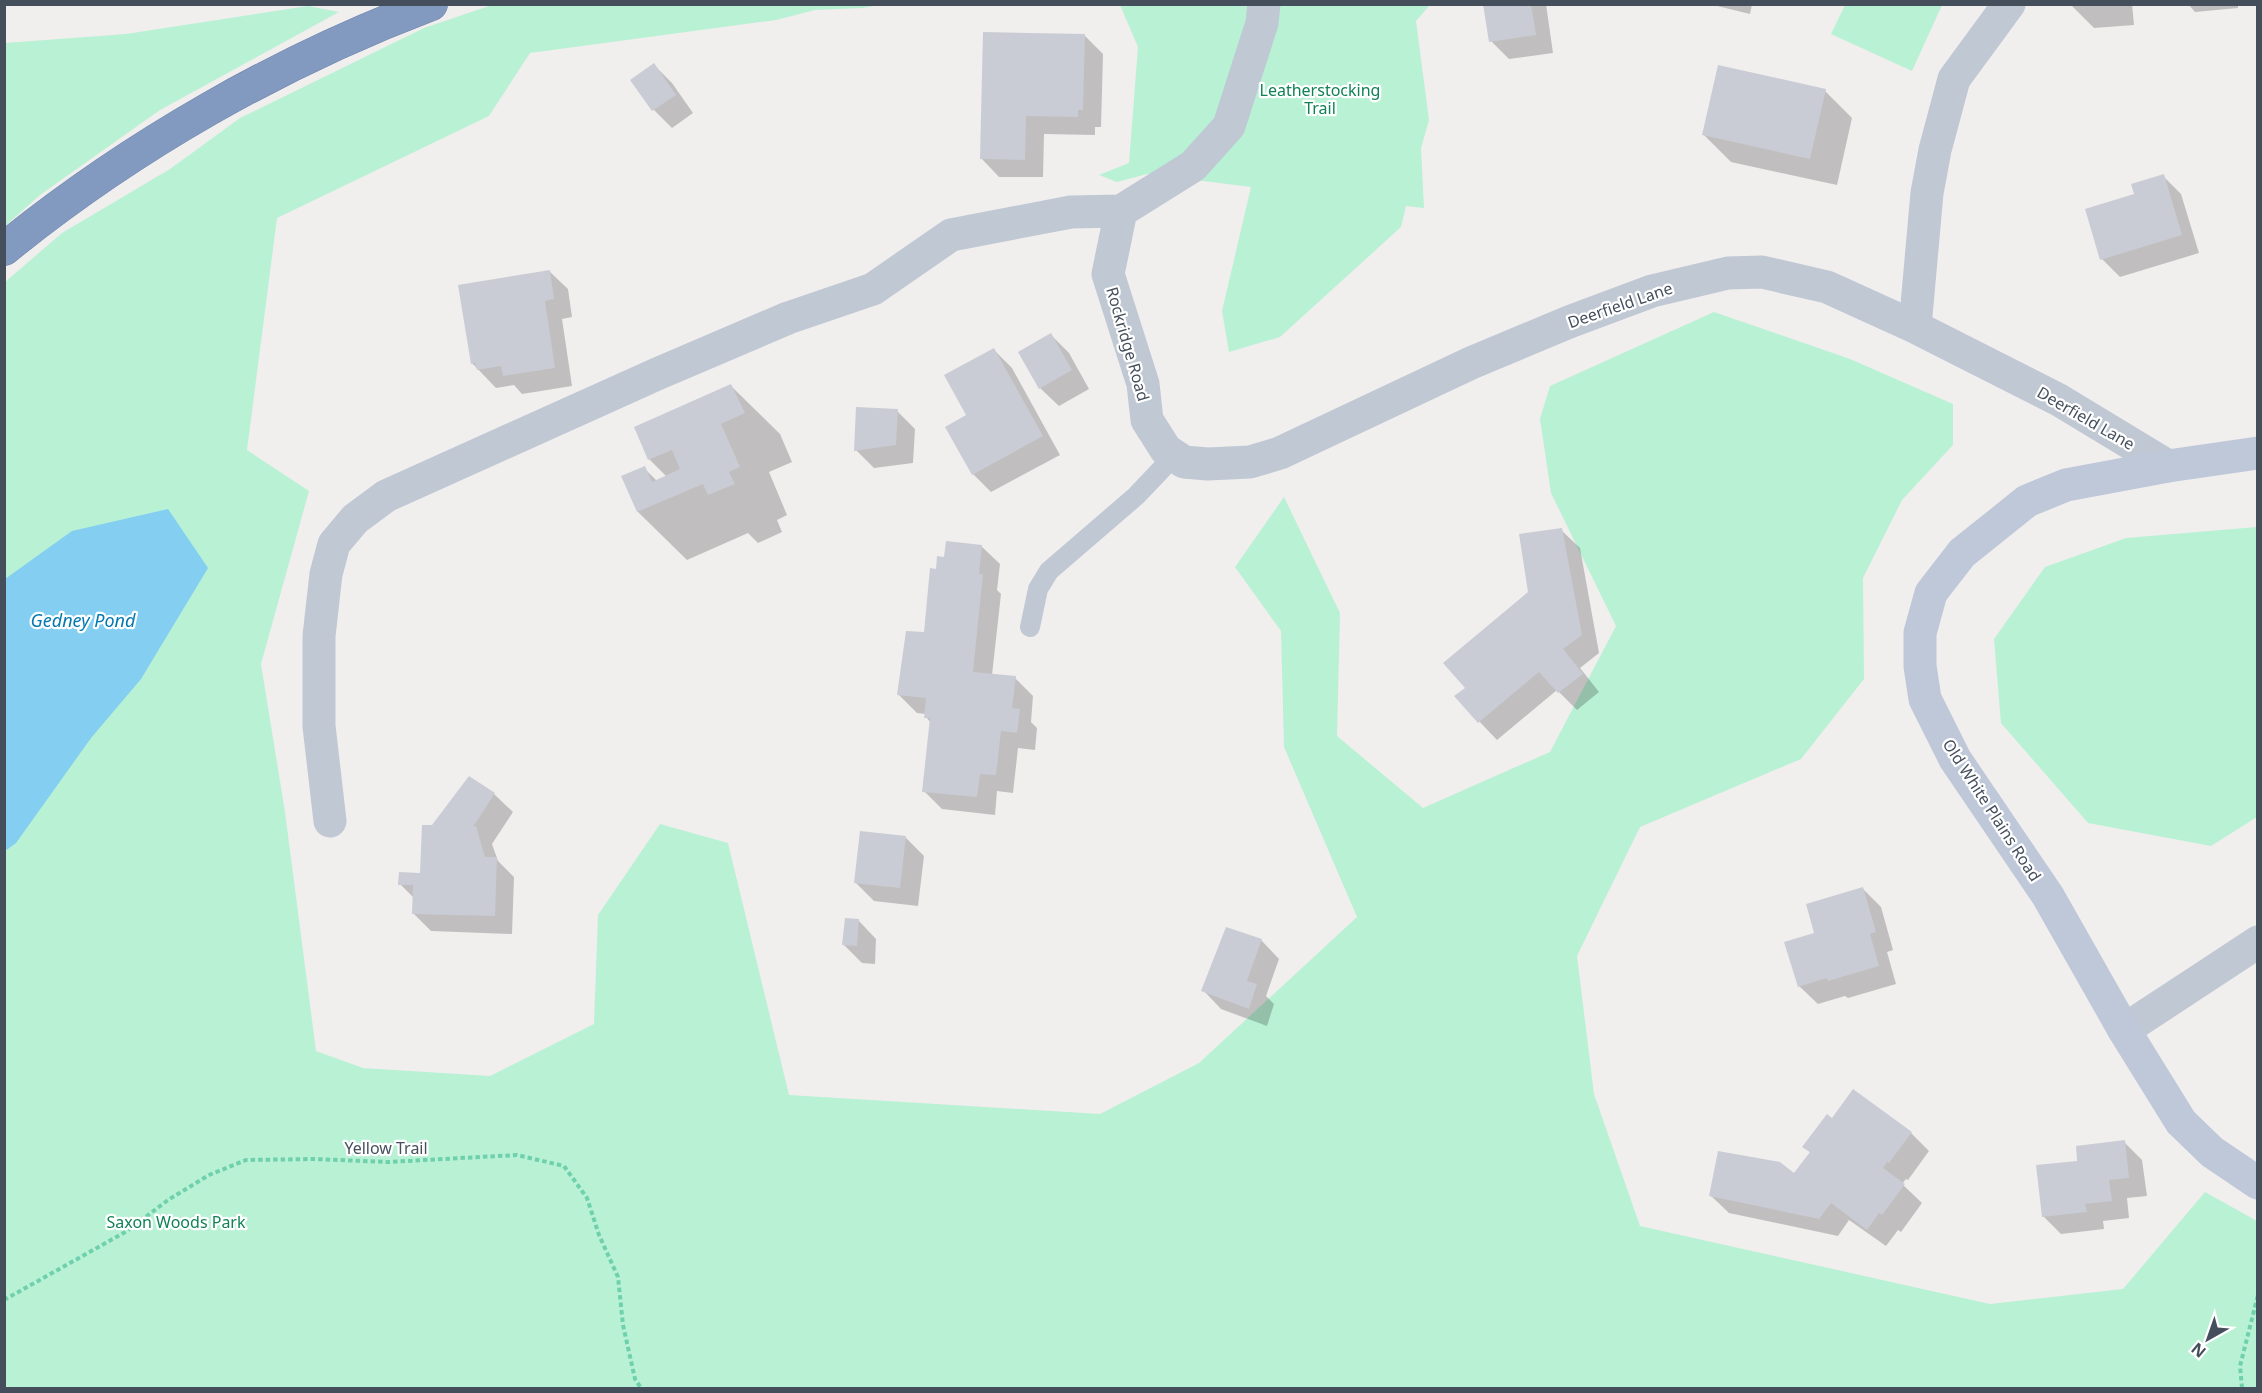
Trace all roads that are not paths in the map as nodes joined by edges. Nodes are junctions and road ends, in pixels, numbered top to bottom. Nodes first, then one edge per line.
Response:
1 (431, 4) edge
2 (1264, 4) edge
3 (2009, 4) edge
4 (1121, 211) junction
5 (4, 249) edge
6 (1915, 327) junction
7 (1170, 452) junction
8 (2258, 453) edge
9 (2168, 466) junction
10 (1030, 627) dead end
11 (330, 821) dead end
12 (2258, 942) edge
13 (2124, 1030) junction
14 (2258, 1183) edge

1 - 5 highway
2 - 4 street
3 - 6 street
4 - 7 street, Rockridge Road
4 - 11 street
6 - 7 street, Deerfield Lane
6 - 9 street, Deerfield Lane
7 - 10 lane
8 - 9 street, Old White Plains Road
9 - 13 street, Old White Plains Road
12 - 13 street
13 - 14 street, Old White Plains Road

